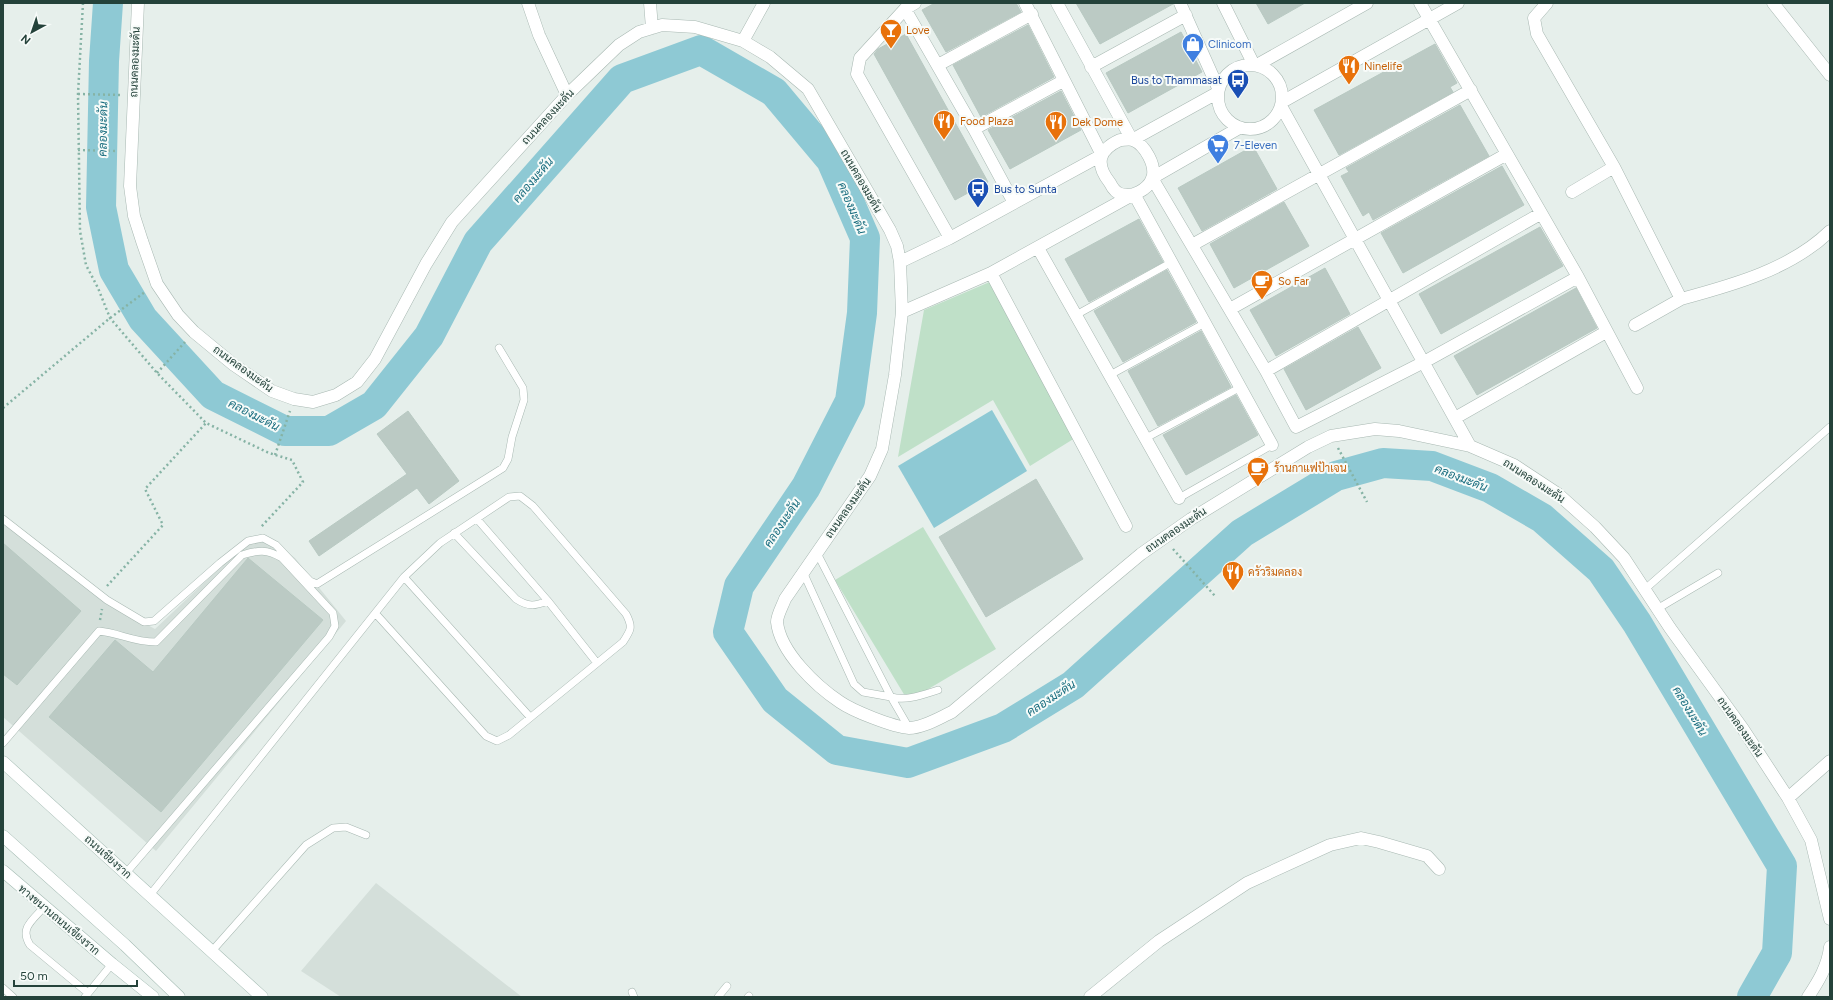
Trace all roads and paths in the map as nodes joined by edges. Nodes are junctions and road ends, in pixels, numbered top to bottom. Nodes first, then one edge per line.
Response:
1 (138, 3) edge
2 (528, 3) edge
3 (650, 3) edge
4 (764, 3) edge
5 (1025, 3) edge
6 (1056, 3) edge
7 (1180, 3) edge
8 (1223, 3) edge
9 (1367, 3) edge
10 (1420, 3) edge
11 (1458, 3) edge
12 (1547, 3) edge
13 (1773, 3) edge
14 (910, 6) edge
15 (1032, 14) junction
16 (1186, 16) junction
17 (1429, 20) junction
18 (652, 28) junction
19 (743, 41) junction
20 (1256, 65) junction
21 (938, 66) junction
22 (1090, 67) junction
23 (1830, 75) edge
24 (1063, 81) junction
25 (1218, 90) junction
26 (1471, 90) junction
27 (78, 94) dead end
28 (124, 95) dead end
29 (567, 95) junction
30 (1281, 104) junction
31 (1239, 128) junction
32 (974, 129) junction
33 (1132, 140) junction
34 (78, 150) dead end
35 (123, 152) dead end
36 (1507, 154) junction
37 (1102, 155) junction
38 (1614, 167) junction
39 (1319, 174) junction
40 (1152, 178) junction
41 (1572, 192) dead end
42 (1134, 194) junction
43 (1014, 203) junction
44 (1540, 214) junction
45 (1830, 231) edge
46 (950, 238) junction
47 (1356, 240) junction
48 (1192, 245) junction
49 (1038, 248) junction
50 (900, 262) junction
51 (1172, 262) junction
52 (991, 273) junction
53 (1578, 277) junction
54 (146, 291) dead end
55 (1389, 299) junction
56 (1681, 299) junction
57 (1230, 309) junction
58 (902, 312) junction
59 (1076, 315) junction
60 (1205, 323) junction
61 (1635, 325) dead end
62 (1606, 332) junction
63 (189, 338) dead end
64 (499, 348) dead end
65 (1424, 362) junction
66 (1266, 371) junction
67 (157, 373) dead end
68 (1110, 375) junction
69 (1241, 387) junction
70 (1637, 388) dead end
71 (3, 408) edge
72 (290, 412) dead end
73 (1455, 418) junction
74 (206, 423) dead end
75 (1830, 427) edge
76 (1146, 438) junction
77 (1272, 445) joint
78 (1470, 446) junction
79 (1339, 450) dead end
80 (275, 455) dead end
81 (1179, 498) joint
82 (1367, 502) dead end
83 (3, 519) edge
84 (476, 519) junction
85 (1126, 526) dead end
86 (454, 533) junction
87 (1173, 549) dead end
88 (817, 553) junction
89 (803, 572) junction
90 (1718, 573) dead end
91 (404, 577) junction
92 (1644, 590) junction
93 (100, 594) junction
94 (1216, 596) dead end
95 (107, 600) junction
96 (548, 602) junction
97 (1657, 609) junction
98 (376, 614) junction
99 (99, 631) junction
100 (596, 663) junction
101 (938, 690) dead end
102 (891, 697) junction
103 (530, 717) junction
104 (909, 728) junction
105 (3, 743) edge
106 (1830, 761) edge
107 (3, 762) edge
108 (1788, 798) junction
109 (366, 834) dead end
110 (3, 836) edge
111 (1440, 869) dead end
112 (3, 872) edge
113 (126, 873) junction
114 (150, 895) junction
115 (44, 907) junction
116 (1830, 919) edge
117 (1830, 947) edge
118 (212, 951) junction
119 (112, 964) junction
120 (727, 986) dead end
121 (3, 988) edge
122 (86, 995) edge
123 (13, 997) edge
124 (153, 997) edge
125 (179, 997) edge
126 (262, 997) edge
127 (718, 997) edge
128 (1090, 997) edge
129 (1808, 997) edge

1 - 29 street, ถนนคลองมะดัน
2 - 29 street
3 - 18 street
4 - 19 street
5 - 15 street
6 - 22 street
7 - 16 street
8 - 20 street
9 - 20 street
10 - 17 street
11 - 17 street
12 - 38 street
13 - 23 street
14 - 21 street
14 - 46 street
15 - 21 street
15 - 24 street
16 - 22 street
16 - 25 street
17 - 26 street
17 - 30 street
18 - 19 street, ถนนคลองมะดัน
18 - 29 street, ถนนคลองมะดัน
19 - 50 street, ถนนคลองมะดัน
20 - 25 street
20 - 30 street
21 - 32 street
22 - 33 street
24 - 32 street
24 - 37 street
25 - 31 street
25 - 33 street
26 - 36 street
26 - 39 street
27 - 28 path
30 - 31 street
30 - 39 street
31 - 40 street
32 - 43 street
33 - 37 street
33 - 40 street
34 - 35 path
36 - 44 street
36 - 47 street
37 - 42 street
37 - 43 street
38 - 41 street
38 - 56 street
39 - 47 street
39 - 48 street
40 - 42 street
40 - 48 street
42 - 49 street
42 - 51 street
43 - 46 street
44 - 53 street
44 - 55 street
45 - 56 street
46 - 50 street
47 - 55 street
47 - 57 street
48 - 57 street
49 - 52 street
49 - 59 street
50 - 58 street, ถนนคลองมะดัน
51 - 59 lane
51 - 60 street
52 - 58 street
52 - 85 street
53 - 62 street
53 - 65 street
54 - 71 path
55 - 65 street
55 - 66 street
56 - 61 street
57 - 66 street
58 - 88 street, ถนนคลองมะดัน
59 - 68 street
60 - 68 lane
60 - 69 street
62 - 70 street
62 - 73 street
63 - 67 path
64 - 95 lane
65 - 66 street
65 - 73 street
68 - 76 street
69 - 76 lane
69 - 77 street
72 - 80 path
73 - 78 street
74 - 93 path
75 - 92 lane
76 - 81 street
77 - 81 lane
78 - 92 street, ถนนคลองมะดัน
78 - 104 street, ถนนคลองมะดัน
79 - 82 path
83 - 93 lane
84 - 86 lane
84 - 96 lane
84 - 100 lane
86 - 91 lane
86 - 96 lane
87 - 94 path
88 - 89 street, ถนนคลองมะดัน
88 - 102 lane
89 - 102 lane
89 - 104 street, ถนนคลองมะดัน
90 - 97 lane
91 - 98 lane
91 - 103 lane
92 - 97 street, ถนนคลองมะดัน
93 - 95 lane
95 - 99 path
96 - 100 lane
97 - 108 street, ถนนคลองมะดัน
98 - 103 lane
98 - 114 lane
99 - 105 lane
99 - 113 lane
100 - 103 lane
101 - 102 lane
102 - 104 lane
106 - 108 street
107 - 113 street, ถนนเชียงราก
108 - 116 street, ถนนคลองมะดัน
109 - 118 lane
110 - 125 street
111 - 128 street
112 - 115 street, ทางขนานถนนเชียงราก
113 - 114 street, ถนนเชียงราก
114 - 118 street, ถนนเชียงราก
115 - 119 street, ทางขนานถนนเชียงราก
115 - 122 lane
117 - 129 street
118 - 126 street, ถนนเชียงราก
119 - 122 lane
119 - 124 street, ทางขนานถนนเชียงราก
120 - 127 lane
121 - 123 lane

